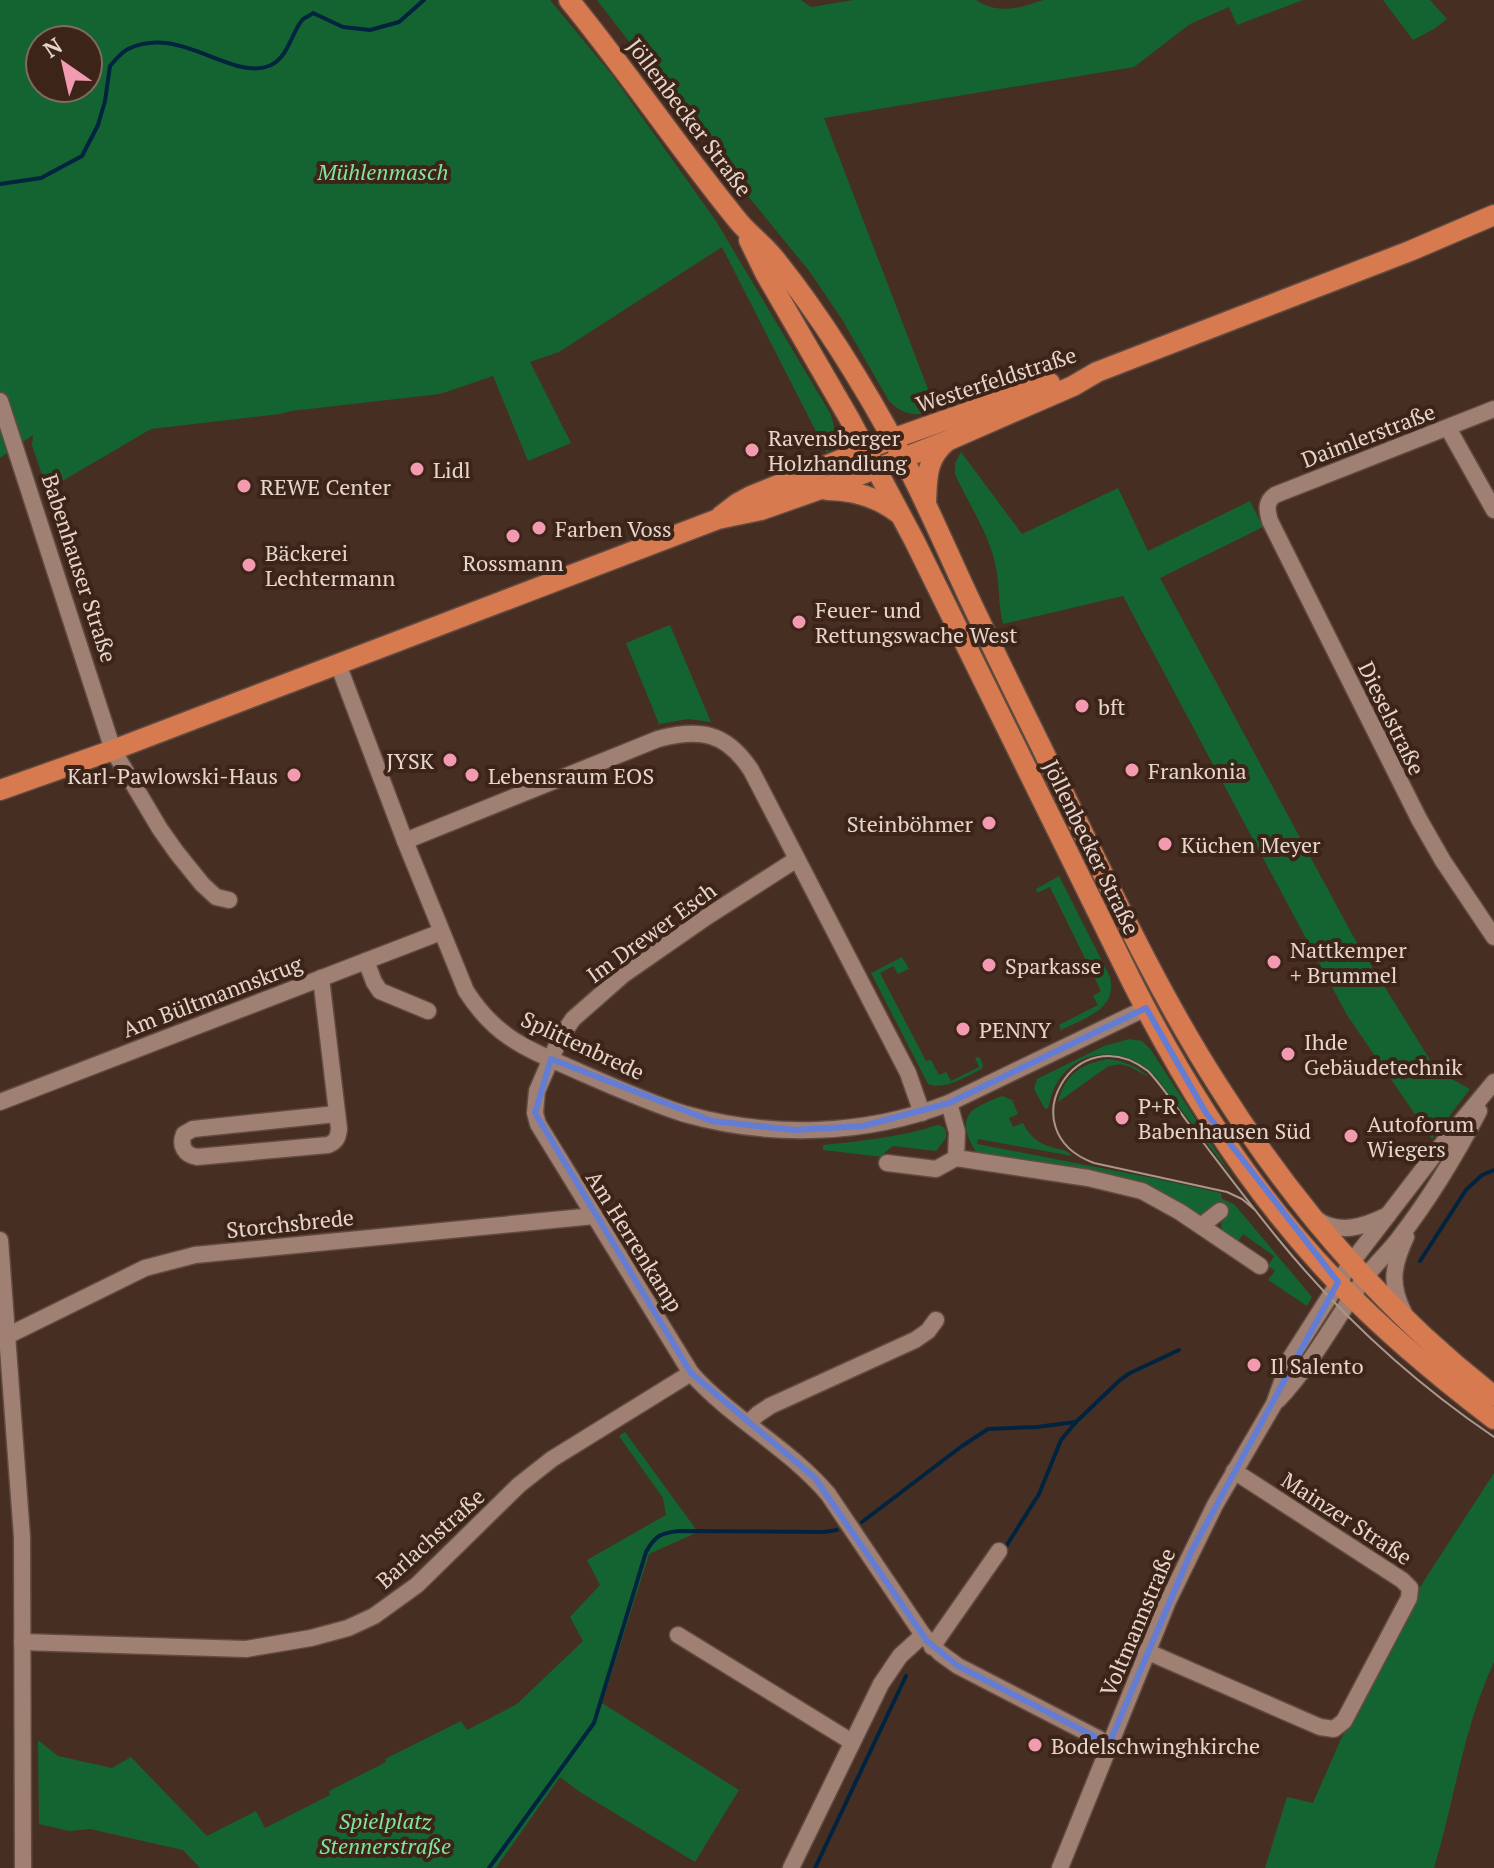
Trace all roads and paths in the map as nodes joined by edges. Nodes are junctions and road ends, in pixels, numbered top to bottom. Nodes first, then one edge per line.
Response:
1 (569, 0) edge
2 (1494, 215) edge
3 (742, 226) junction
4 (1097, 372) junction
5 (0, 401) edge
6 (1494, 409) edge
7 (1448, 428) junction
8 (892, 439) junction
9 (949, 440) junction
10 (866, 449) junction
11 (903, 458) junction
12 (876, 469) junction
13 (819, 490) junction
14 (926, 503) junction
15 (1267, 510) joint
16 (1494, 510) edge
17 (900, 514) junction
18 (718, 519) junction
19 (338, 664) junction
20 (113, 750) junction
21 (0, 790) edge
22 (405, 841) junction
23 (797, 859) junction
24 (229, 900) dead end
25 (441, 932) junction
26 (1494, 937) edge
27 (366, 961) junction
28 (321, 978) junction
29 (1167, 997) junction
30 (1146, 1008) junction
31 (428, 1011) dead end
32 (551, 1059) junction
33 (1493, 1084) edge
34 (0, 1102) edge
35 (949, 1103) junction
36 (922, 1113) junction
37 (336, 1114) junction
38 (956, 1158) junction
39 (887, 1163) dead end
40 (1220, 1211) dead end
41 (1389, 1214) junction
42 (1417, 1214) junction
43 (594, 1216) junction
44 (1312, 1216) junction
45 (1201, 1226) junction
46 (0, 1240) edge
47 (1260, 1266) dead end
48 (1358, 1270) junction
49 (1345, 1290) junction
50 (936, 1320) dead end
51 (1414, 1327) junction
52 (7, 1336) junction
53 (691, 1373) junction
54 (1494, 1396) edge
55 (1494, 1419) edge
56 (748, 1423) junction
57 (1234, 1471) junction
58 (999, 1551) dead end
59 (678, 1635) dead end
60 (927, 1641) junction
61 (22, 1642) junction
62 (1146, 1651) junction
63 (852, 1742) junction
64 (1109, 1744) junction
65 (23, 1868) edge
66 (791, 1868) edge
67 (1060, 1868) edge

1 - 3 main road, Jöllenbecker Straße
2 - 4 main road
3 - 8 main road, Jöllenbecker Straße
3 - 10 main road, Jöllenbecker Straße
4 - 8 main road, Westerfeldstraße
4 - 9 main road, Westerfeldstraße
5 - 20 street, Babenhauser Straße
6 - 7 street, Daimlerstraße
7 - 15 street, Daimlerstraße
7 - 16 street
8 - 10 main road, Westerfeldstraße
8 - 11 main road, Jöllenbecker Straße
9 - 11 main road, Westerfeldstraße
9 - 14 main road
10 - 12 main road, Jöllenbecker Straße
10 - 18 main road
11 - 12 main road, Westerfeldstraße
11 - 14 main road, Jöllenbecker Straße
12 - 13 main road
12 - 17 main road, Jöllenbecker Straße
13 - 17 main road
13 - 18 main road
14 - 29 main road, Jöllenbecker Straße
15 - 26 street, Dieselstraße
17 - 30 main road, Jöllenbecker Straße
18 - 19 main road
19 - 20 main road
19 - 22 street, Splittenbrede
20 - 21 main road
20 - 24 street, Babenhauser Straße
22 - 23 street
22 - 25 street, Splittenbrede
23 - 32 street, Im Drewer Esch
23 - 36 street
25 - 27 street, Am Bültmannskrug
25 - 32 street, Splittenbrede
27 - 28 street, Am Bültmannskrug
27 - 31 street
28 - 34 street, Am Bültmannskrug
28 - 37 street
29 - 30 main road, Splittenbrede
29 - 44 main road, Jöllenbecker Straße
30 - 35 street, Splittenbrede
30 - 49 main road, Jöllenbecker Straße
32 - 36 street, Splittenbrede
32 - 43 street, Am Herrenkamp
33 - 41 street
33 - 42 street
35 - 36 street, Splittenbrede
35 - 38 street
37 - 37 street
38 - 39 street
38 - 45 street
40 - 45 street
41 - 44 street
41 - 48 street
42 - 48 street
42 - 51 street
43 - 52 street, Storchsbrede
43 - 53 street, Am Herrenkamp
44 - 48 main road, Jöllenbecker Straße
45 - 47 street
46 - 52 street
48 - 49 street, Voltmannstraße
48 - 51 main road, Jöllenbecker Straße
49 - 55 main road, Jöllenbecker Straße
49 - 57 street, Voltmannstraße
50 - 56 street
51 - 54 main road, Jöllenbecker Straße
52 - 61 street
53 - 56 street, Am Herrenkamp
53 - 61 street, Barlachstraße
56 - 60 street, Am Herrenkamp
57 - 62 street, Voltmannstraße
57 - 62 street, Mainzer Straße
58 - 60 street
59 - 63 street
60 - 63 street
60 - 64 street, Am Herrenkamp
61 - 65 street
62 - 64 street, Voltmannstraße
63 - 66 street
64 - 67 street, Voltmannstraße

